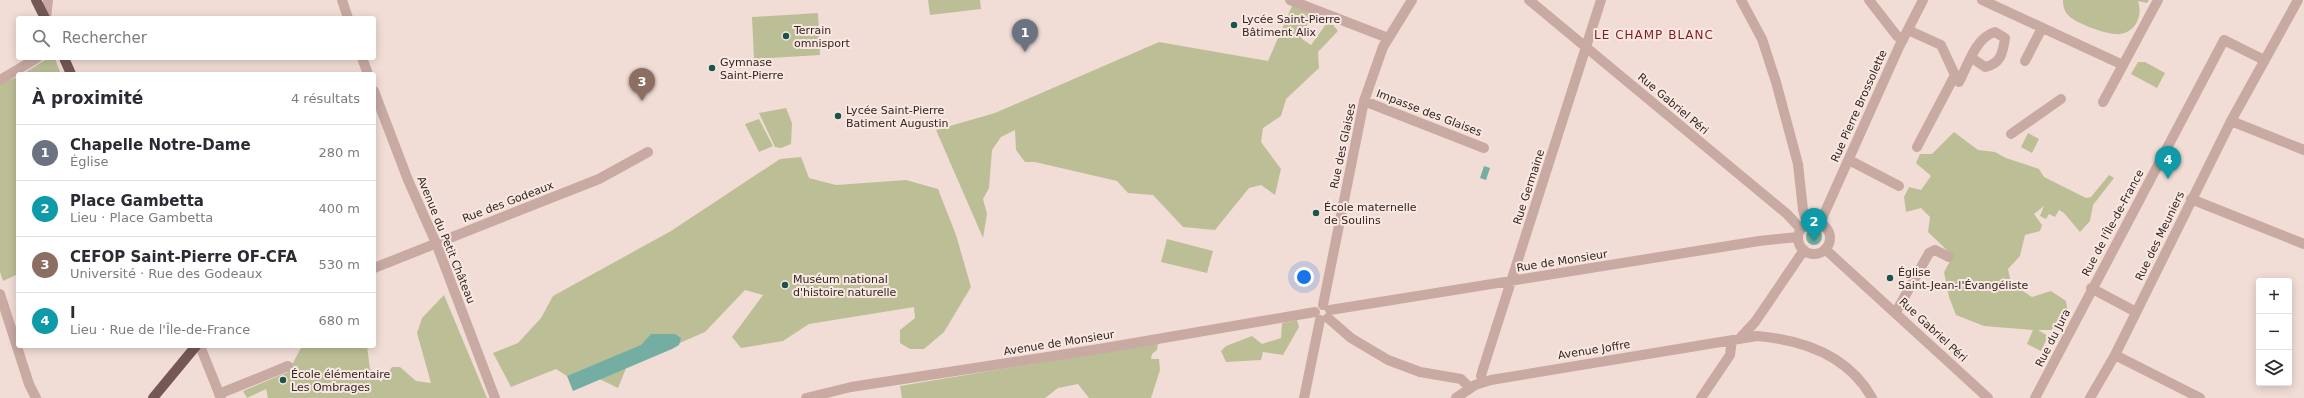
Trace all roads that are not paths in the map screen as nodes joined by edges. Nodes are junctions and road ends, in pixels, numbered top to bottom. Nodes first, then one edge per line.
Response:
1 (36, 0) edge
2 (48, 0) edge
3 (342, 0) edge
4 (1290, 0) edge
5 (1412, 0) edge
6 (1528, 0) edge
7 (1601, 0) edge
8 (1741, 0) edge
9 (1869, 0) edge
10 (1923, 0) edge
11 (1982, 0) edge
12 (2158, 0) edge
13 (2298, 0) edge
14 (45, 16) edge
15 (46, 16) edge
16 (347, 16) edge
17 (2042, 28) junction
18 (1908, 30) junction
19 (1388, 38) junction
20 (1903, 40) junction
21 (1586, 48) junction
22 (1972, 58) dead end
23 (34, 60) edge
24 (65, 60) edge
25 (363, 60) edge
26 (2264, 60) junction
27 (2025, 61) dead end
28 (2123, 65) junction
29 (70, 72) edge
30 (367, 72) edge
31 (1954, 75) junction
32 (0, 80) edge
33 (376, 96) edge
34 (2061, 99) dead end
35 (1364, 101) junction
36 (2103, 102) dead end
37 (2231, 121) junction
38 (2011, 134) dead end
39 (1917, 147) dead end
40 (1484, 148) dead end
41 (2304, 150) edge
42 (648, 152) dead end
43 (1849, 160) junction
44 (1899, 186) dead end
45 (2191, 199) junction
46 (1820, 223) junction
47 (1802, 229) junction
48 (436, 243) junction
49 (2304, 244) edge
50 (1825, 249) junction
51 (1804, 250) junction
52 (1949, 257) dead end
53 (376, 267) edge
54 (1511, 281) junction
55 (2091, 288) junction
56 (0, 294) edge
57 (1896, 312) junction
58 (2136, 312) junction
59 (1323, 313) junction
60 (1755, 322) junction
61 (1757, 336) junction
62 (1736, 339) junction
63 (16, 344) edge
64 (17, 348) edge
65 (194, 348) edge
66 (201, 348) edge
67 (2115, 355) junction
68 (288, 366) dead end
69 (1483, 382) junction
70 (1470, 388) junction
71 (220, 396) edge
72 (36, 398) edge
73 (153, 398) edge
74 (495, 398) edge
75 (806, 398) edge
76 (1304, 398) edge
77 (1456, 398) edge
78 (1701, 398) edge
79 (1872, 398) edge
80 (1988, 398) edge
81 (2036, 398) edge
82 (2090, 398) edge
83 (2200, 398) edge

1 - 14 main road
2 - 15 street
3 - 16 street
4 - 19 street
5 - 19 street, Rue des Glaises
6 - 21 street, Rue Gabriel Péri
7 - 21 street, Rue Germaine
8 - 47 street
9 - 20 street
10 - 18 street, Rue Pierre Brossolette
11 - 17 street
12 - 28 street
13 - 26 street, Rue des Meuniers
17 - 27 street
17 - 28 street
18 - 20 street, Rue Pierre Brossolette
18 - 31 street
19 - 35 street, Rue des Glaises
20 - 43 street, Rue Pierre Brossolette
21 - 47 street, Rue Gabriel Péri
21 - 54 street, Rue Germaine
22 - 31 street
23 - 32 street
24 - 29 main road
25 - 30 street
26 - 37 street, Rue des Meuniers
26 - 55 street, Rue de l'Île-de-France
28 - 36 street
31 - 39 street
33 - 48 street, Avenue du Petit Château
34 - 38 street
35 - 40 street, Impasse des Glaises
35 - 59 street, Rue des Glaises
37 - 41 street
37 - 45 street, Rue des Meuniers
42 - 48 street, Rue des Godeaux
43 - 44 street
43 - 46 street, Rue Pierre Brossolette
45 - 49 street
45 - 58 street, Rue des Meuniers
46 - 47 street
46 - 50 street
47 - 51 street
47 - 54 street, Rue de Monsieur
48 - 53 street, Rue des Godeaux
48 - 74 street, Avenue du Petit Château
50 - 51 street
50 - 57 street, Rue Gabriel Péri
51 - 60 street
52 - 57 street
54 - 59 street, Rue de Monsieur
54 - 69 street, Rue Germaine
55 - 58 street
55 - 81 street, Rue du Jura
56 - 63 street
57 - 80 street, Rue Gabriel Péri
58 - 67 street, Rue des Meuniers
59 - 70 street
59 - 75 street, Avenue de Monsieur
59 - 76 street, Rue des Glaises
60 - 61 street
60 - 62 street
61 - 62 street, Avenue Joffre
61 - 79 street, Avenue Joffre
62 - 69 street, Avenue Joffre
62 - 78 street
64 - 72 street
65 - 73 main road
66 - 71 street
67 - 82 street, Rue des Meuniers
67 - 83 street
68 - 71 street
69 - 70 street, Avenue Joffre
70 - 77 street, Avenue Joffre

